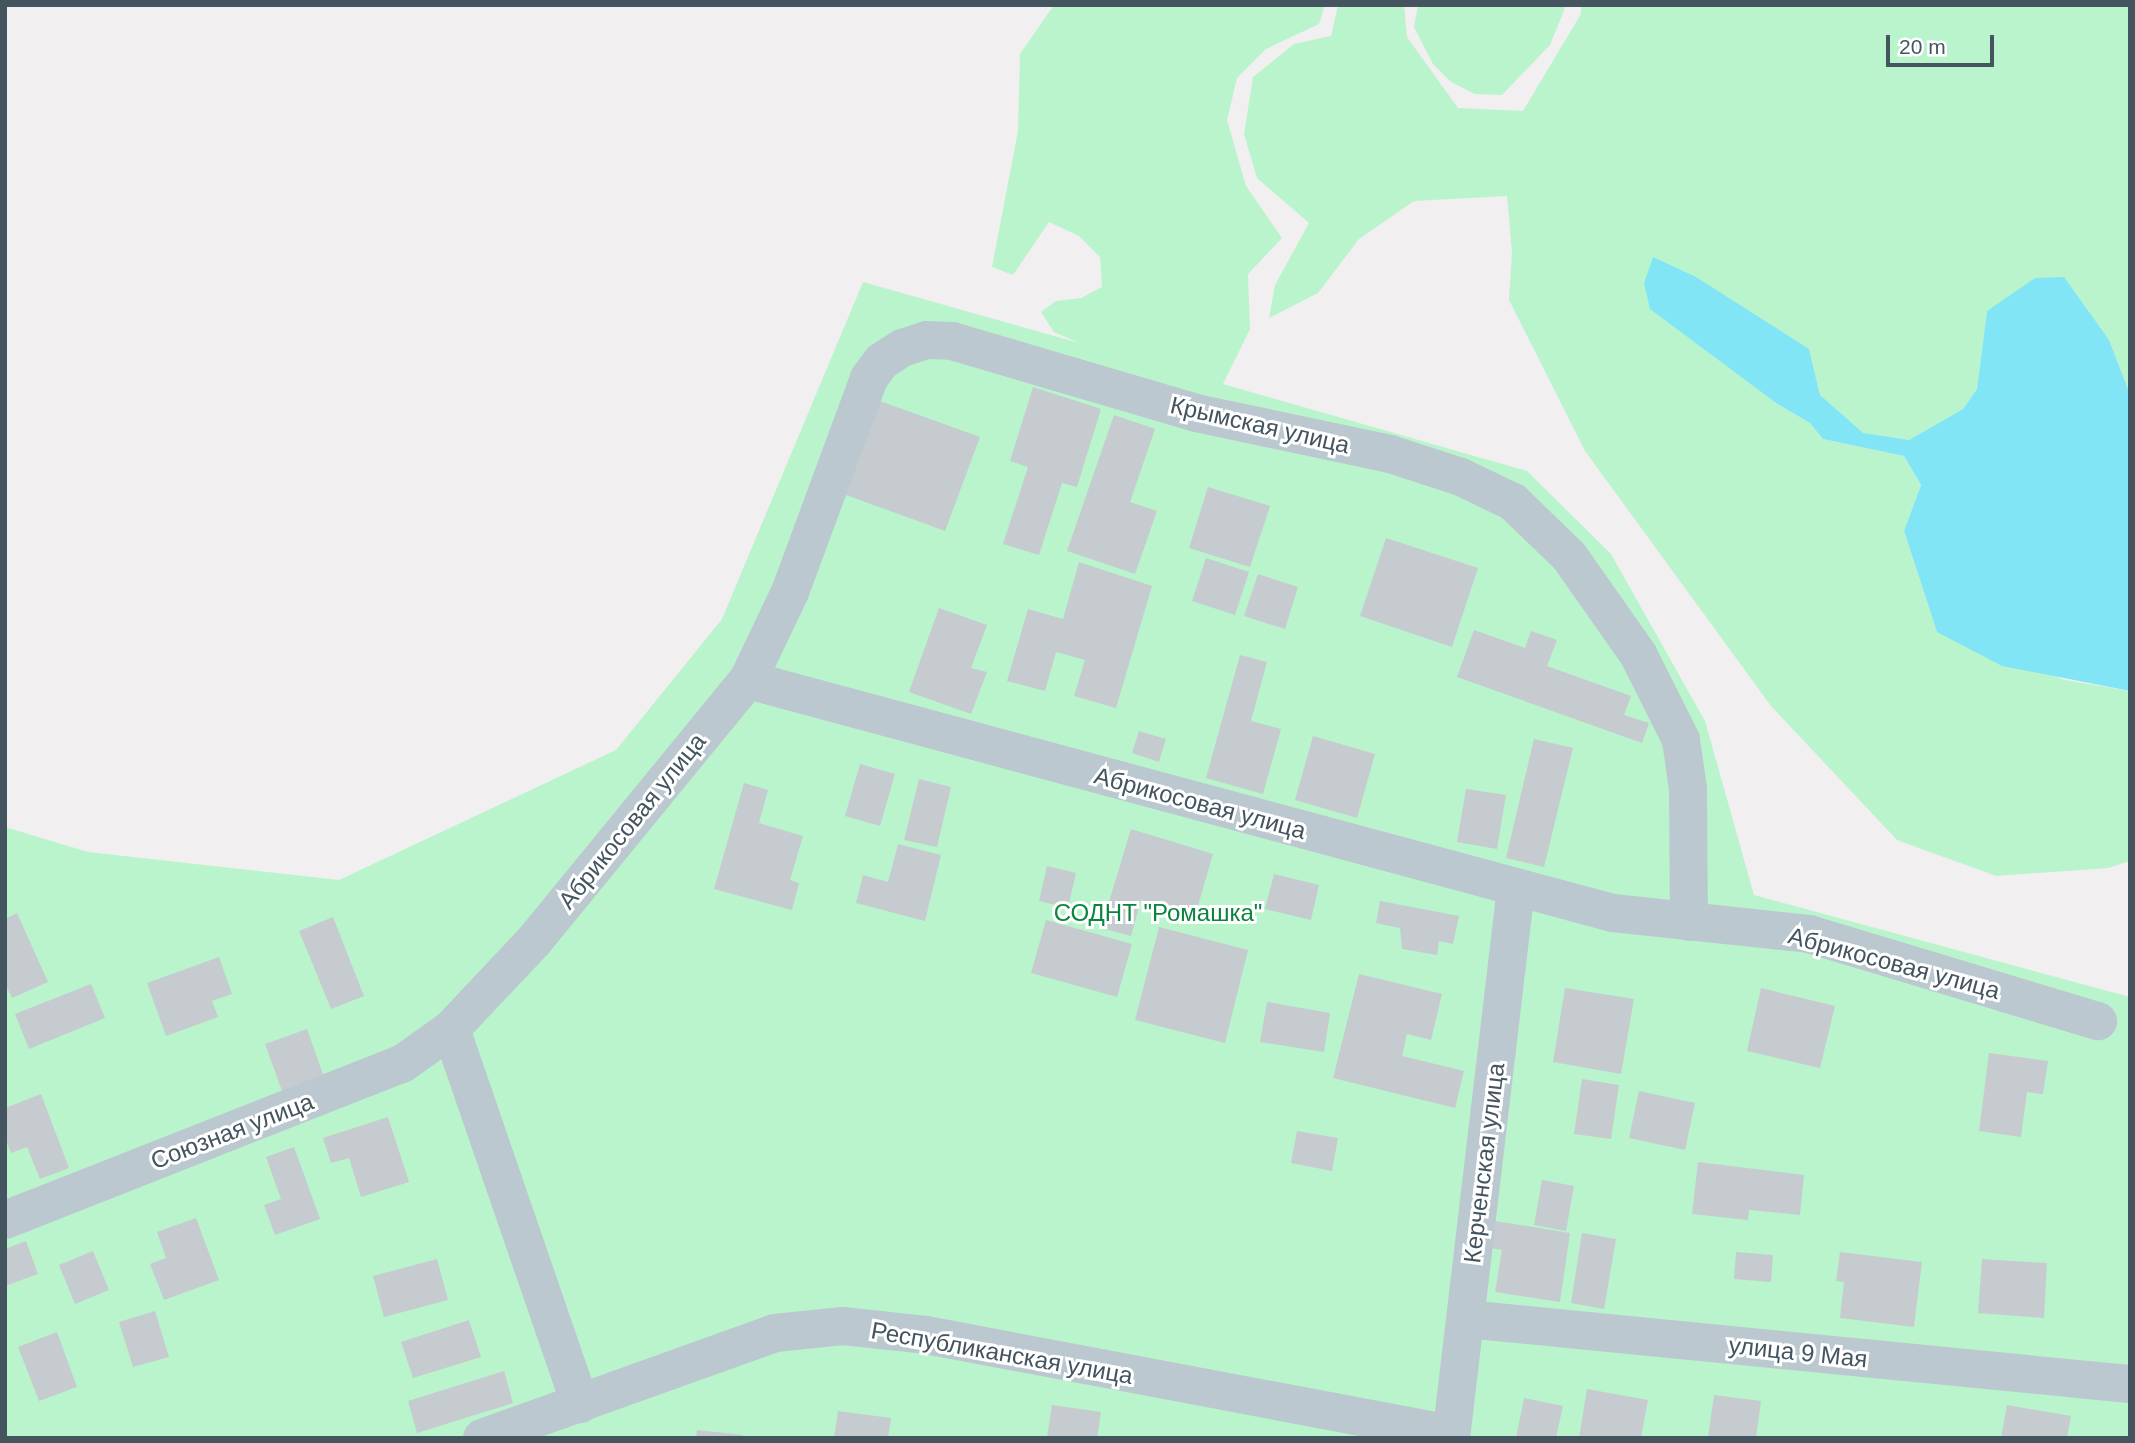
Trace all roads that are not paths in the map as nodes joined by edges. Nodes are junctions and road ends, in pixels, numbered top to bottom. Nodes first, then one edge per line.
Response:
1 (748, 680) junction
2 (1516, 888) junction
3 (1689, 922) junction
4 (2098, 1021) dead end
5 (451, 1029) junction
6 (5, 1220) edge
7 (1466, 1319) junction
8 (2129, 1384) edge
9 (580, 1404) junction
10 (1451, 1436) edge
11 (482, 1438) edge

1 - 2 street, Абрикосовая улица
1 - 3 street, Крымская улица
1 - 5 street, Абрикосовая улица
2 - 3 street, Абрикосовая улица
2 - 7 street, Керченская улица
3 - 4 street, Абрикосовая улица
5 - 6 street, Союзная улица
5 - 9 street
7 - 8 street, улица 9 Мая
7 - 10 street, Керченская улица
9 - 10 street, Республиканская улица
9 - 11 street, Республиканская улица

